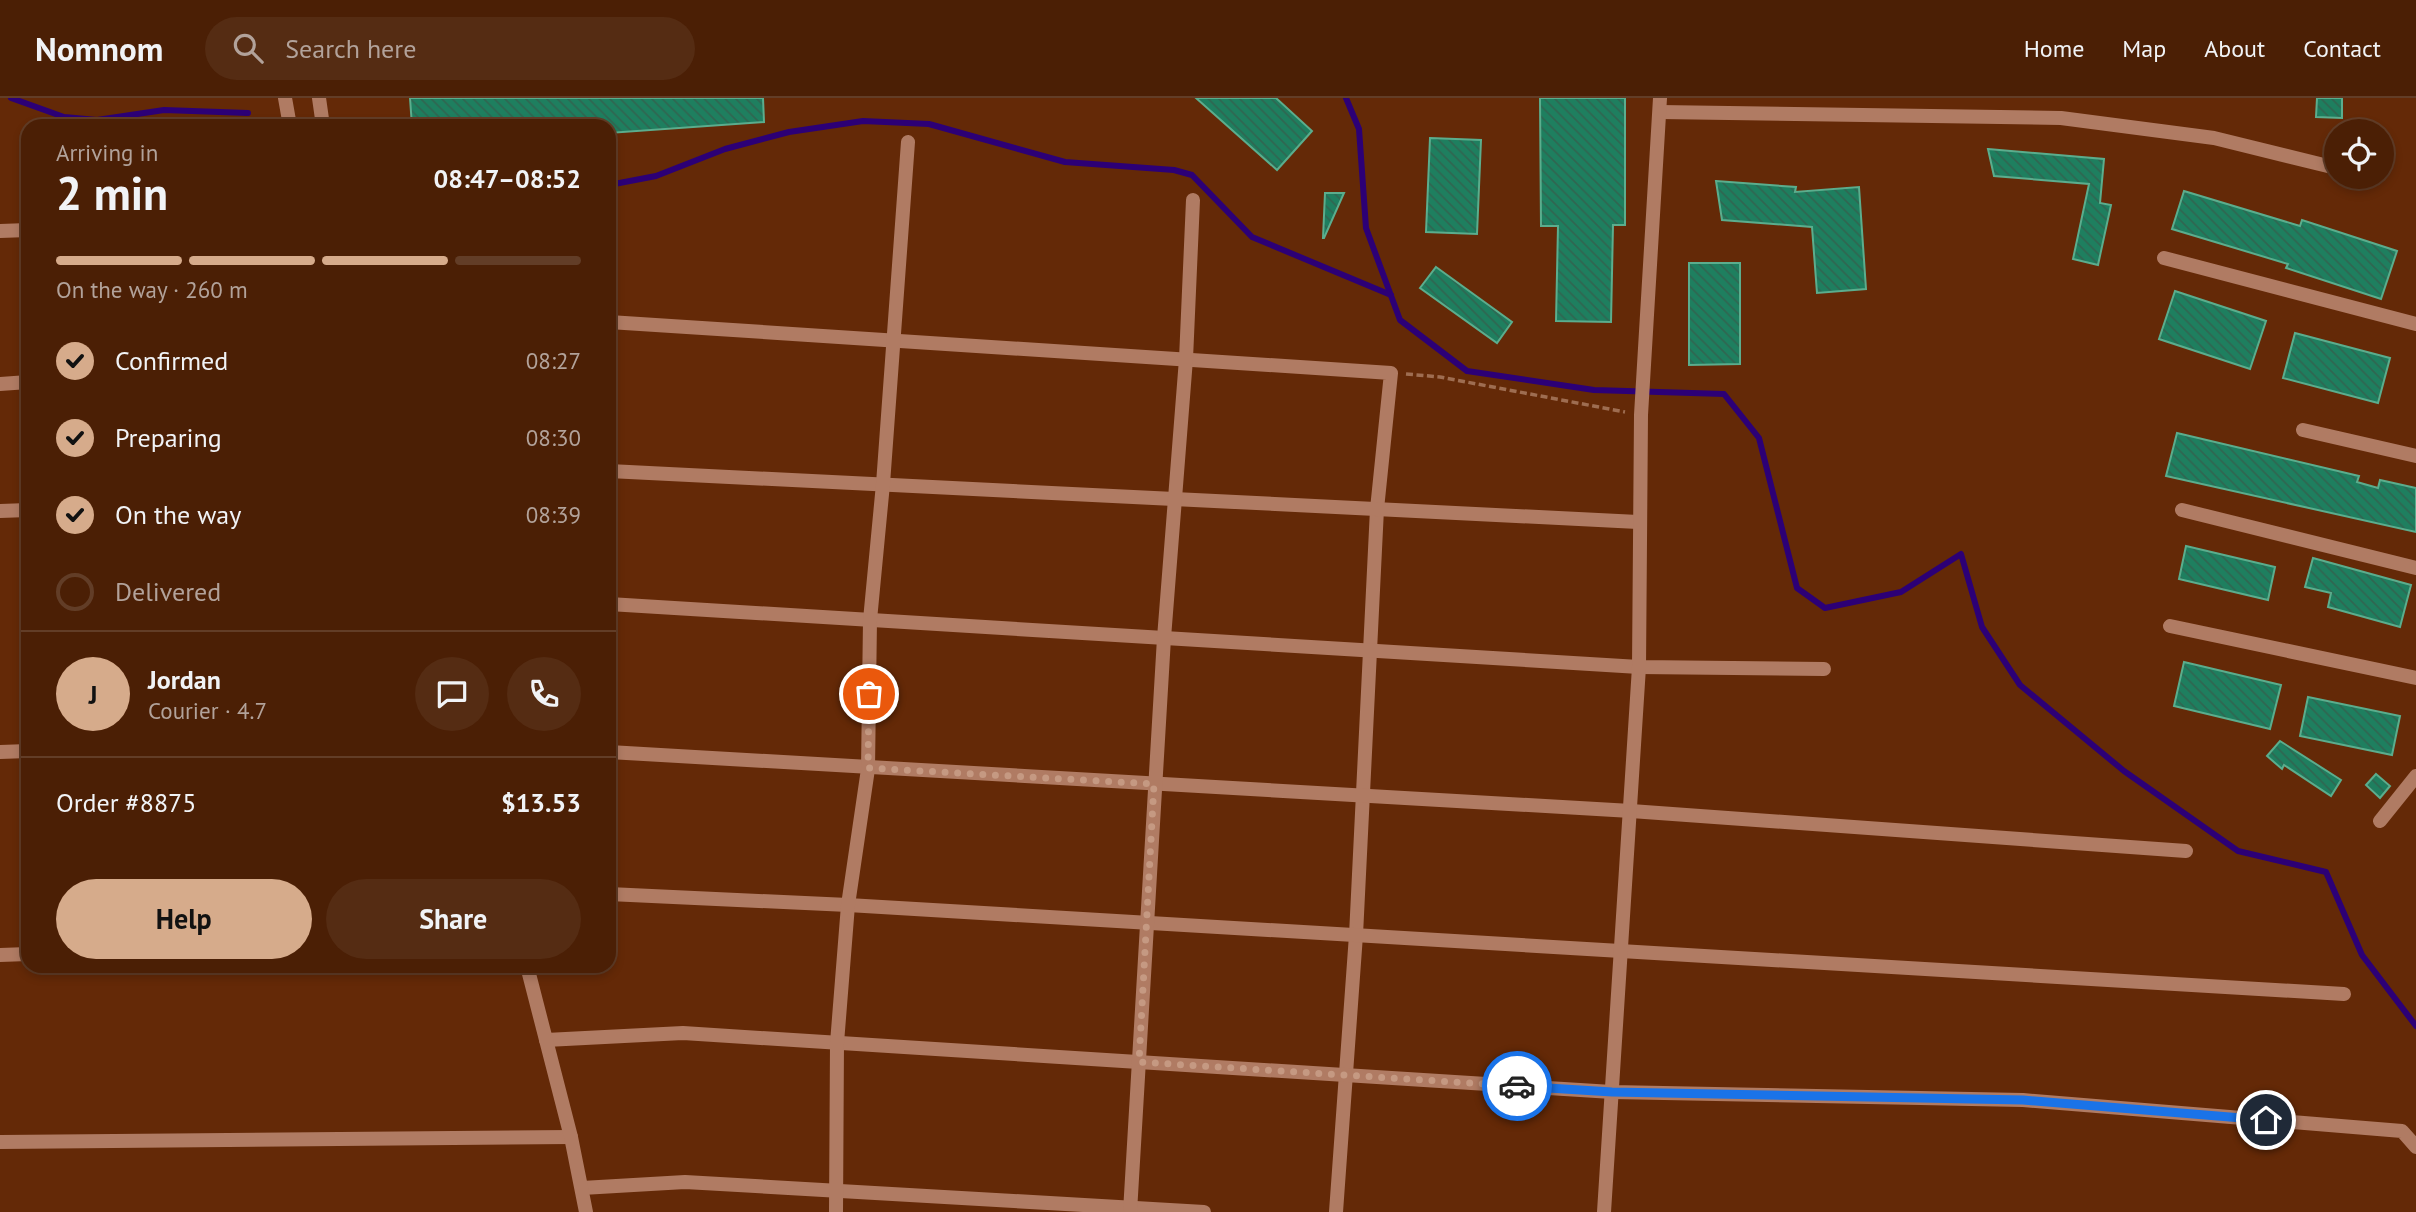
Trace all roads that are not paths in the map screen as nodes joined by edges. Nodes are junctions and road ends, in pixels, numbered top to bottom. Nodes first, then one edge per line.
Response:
1 (285, 98) edge
2 (319, 98) edge
3 (1660, 105) edge
4 (289, 119) edge
5 (322, 119) edge
6 (908, 142) dead end
7 (2324, 165) edge
8 (1193, 200) dead end
9 (21, 230) edge
10 (0, 231) edge
11 (2164, 258) dead end
12 (616, 322) edge
13 (2416, 324) edge
14 (892, 340) junction
15 (1186, 359) junction
16 (21, 382) edge
17 (0, 384) edge
18 (2303, 430) dead end
19 (2416, 456) edge
20 (616, 471) edge
21 (883, 484) junction
22 (1174, 499) junction
23 (1377, 509) junction
24 (21, 510) edge
25 (2182, 510) dead end
26 (0, 511) edge
27 (1638, 522) junction
28 (2416, 568) edge
29 (616, 604) edge
30 (870, 620) junction
31 (2170, 626) dead end
32 (1164, 638) junction
33 (1368, 650) junction
34 (1639, 667) junction
35 (1824, 668) dead end
36 (2416, 678) edge
37 (21, 751) edge
38 (0, 752) edge
39 (616, 752) edge
40 (868, 768) junction
41 (2416, 776) edge
42 (1154, 784) junction
43 (1363, 796) junction
44 (1631, 811) junction
45 (2380, 821) dead end
46 (2186, 851) dead end
47 (616, 894) edge
48 (848, 905) junction
49 (1149, 924) junction
50 (1356, 935) junction
51 (1623, 950) junction
52 (21, 954) edge
53 (0, 955) edge
54 (529, 973) edge
55 (2344, 994) dead end
56 (546, 1040) junction
57 (836, 1043) junction
58 (1139, 1062) junction
59 (1345, 1075) junction
60 (1612, 1092) junction
61 (571, 1137) junction
62 (0, 1142) edge
63 (2416, 1147) edge
64 (582, 1188) junction
65 (836, 1190) junction
66 (1130, 1209) edge
67 (586, 1212) edge
68 (836, 1212) edge
69 (1204, 1212) edge
70 (1336, 1212) edge
71 (1604, 1212) edge

1 - 4 street
2 - 5 street
3 - 7 street
3 - 27 street
6 - 14 street
8 - 15 street
9 - 10 street
11 - 13 street
12 - 14 street
14 - 15 street
14 - 21 street
15 - 22 street
15 - 23 street
16 - 17 street
18 - 19 street
20 - 21 street
21 - 22 street
21 - 30 street
22 - 23 street
22 - 32 street
23 - 27 street
23 - 33 street
24 - 26 street
25 - 28 street
27 - 34 street
29 - 30 street
30 - 32 street
30 - 40 street
31 - 36 street
32 - 33 street
32 - 42 street
33 - 34 street
33 - 43 street
34 - 35 street
34 - 44 street
37 - 38 street
39 - 40 street
40 - 42 street
40 - 48 street
41 - 45 street
42 - 43 street
42 - 49 street
43 - 44 street
43 - 50 street
44 - 46 street
44 - 51 street
47 - 48 street
48 - 49 street
48 - 57 street
49 - 50 street
49 - 58 street
50 - 51 street
50 - 59 street
51 - 55 street
51 - 60 street
52 - 53 street
54 - 56 street
56 - 57 street
56 - 61 street
57 - 58 street
57 - 65 street
58 - 59 street
58 - 66 street
59 - 60 street
59 - 70 street
60 - 63 street
60 - 71 street
61 - 62 street
61 - 64 street
64 - 65 street
64 - 67 street
65 - 66 street
65 - 68 street
66 - 69 street

